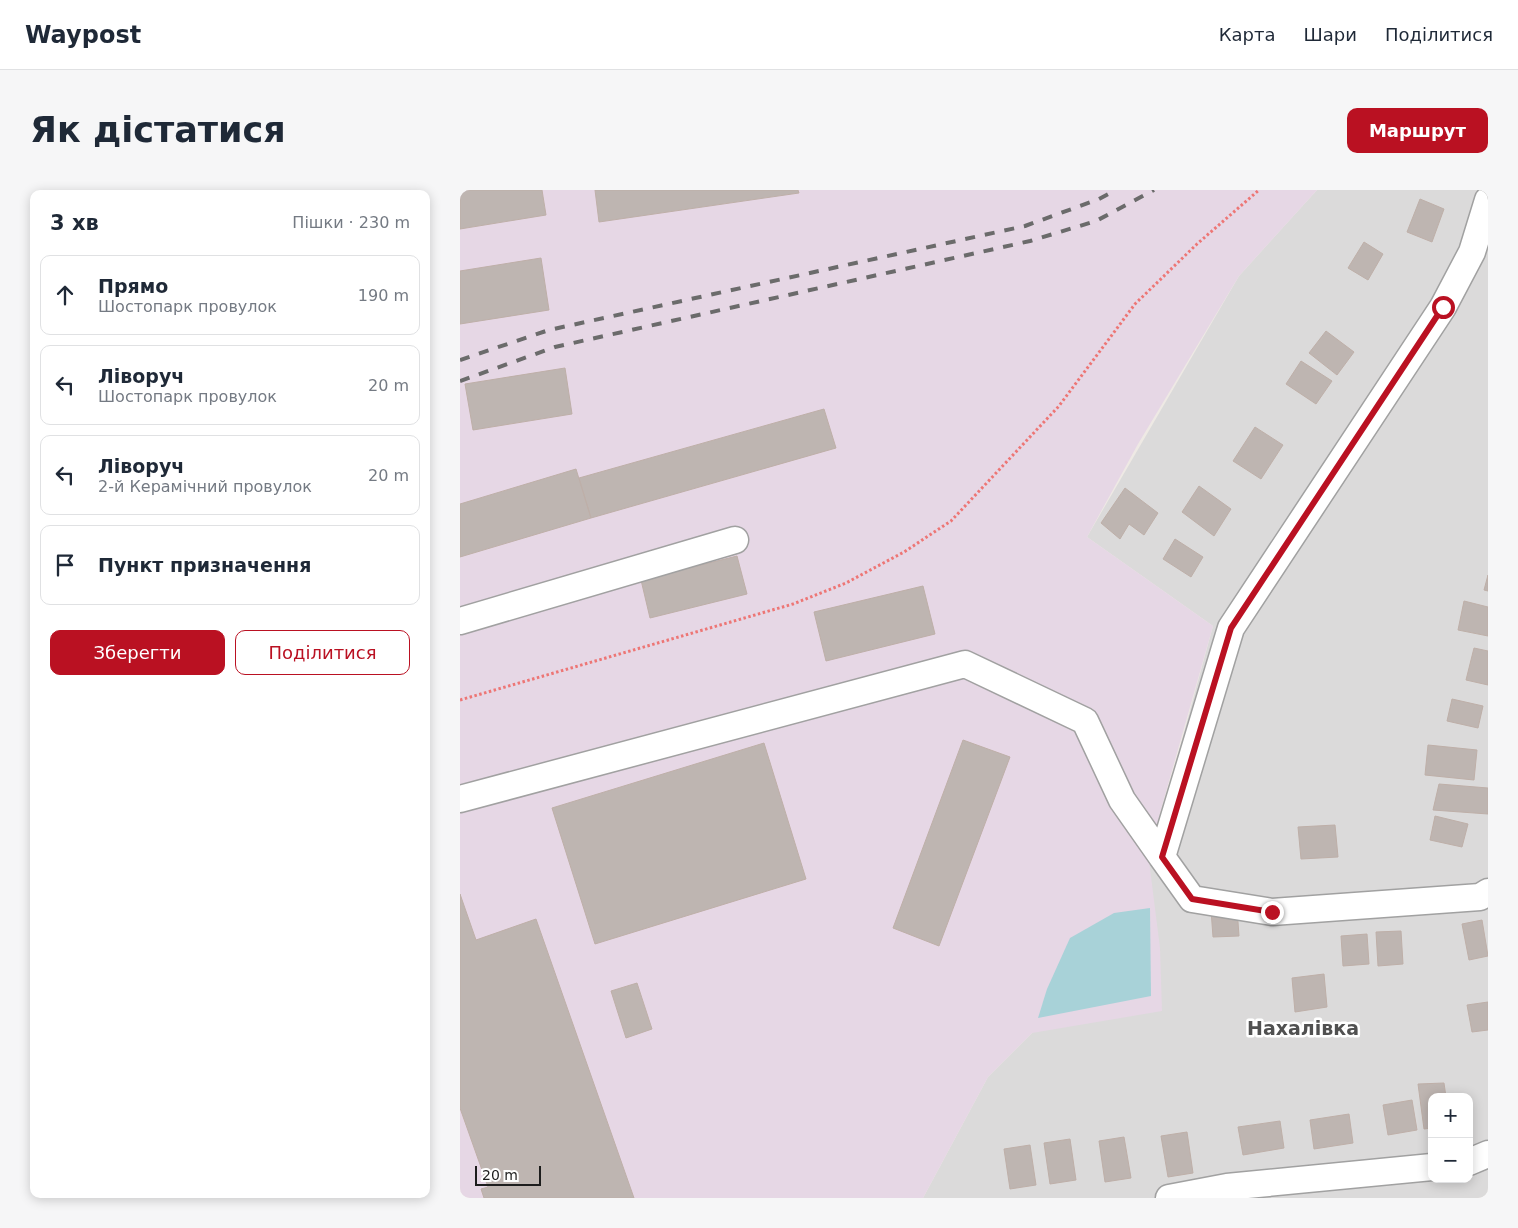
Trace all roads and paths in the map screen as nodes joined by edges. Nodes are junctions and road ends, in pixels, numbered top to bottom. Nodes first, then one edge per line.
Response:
1 (1260, 190) edge
2 (1488, 200) edge
3 (735, 540) dead end
4 (460, 621) edge
5 (460, 700) edge
6 (460, 799) edge
7 (1162, 857) junction
8 (1488, 892) edge
9 (1488, 1154) edge
10 (1473, 1160) edge
11 (1428, 1168) edge
12 (1169, 1198) edge

1 - 5 path
2 - 7 street
3 - 4 street
6 - 7 street
7 - 8 street
9 - 10 street
11 - 12 street

